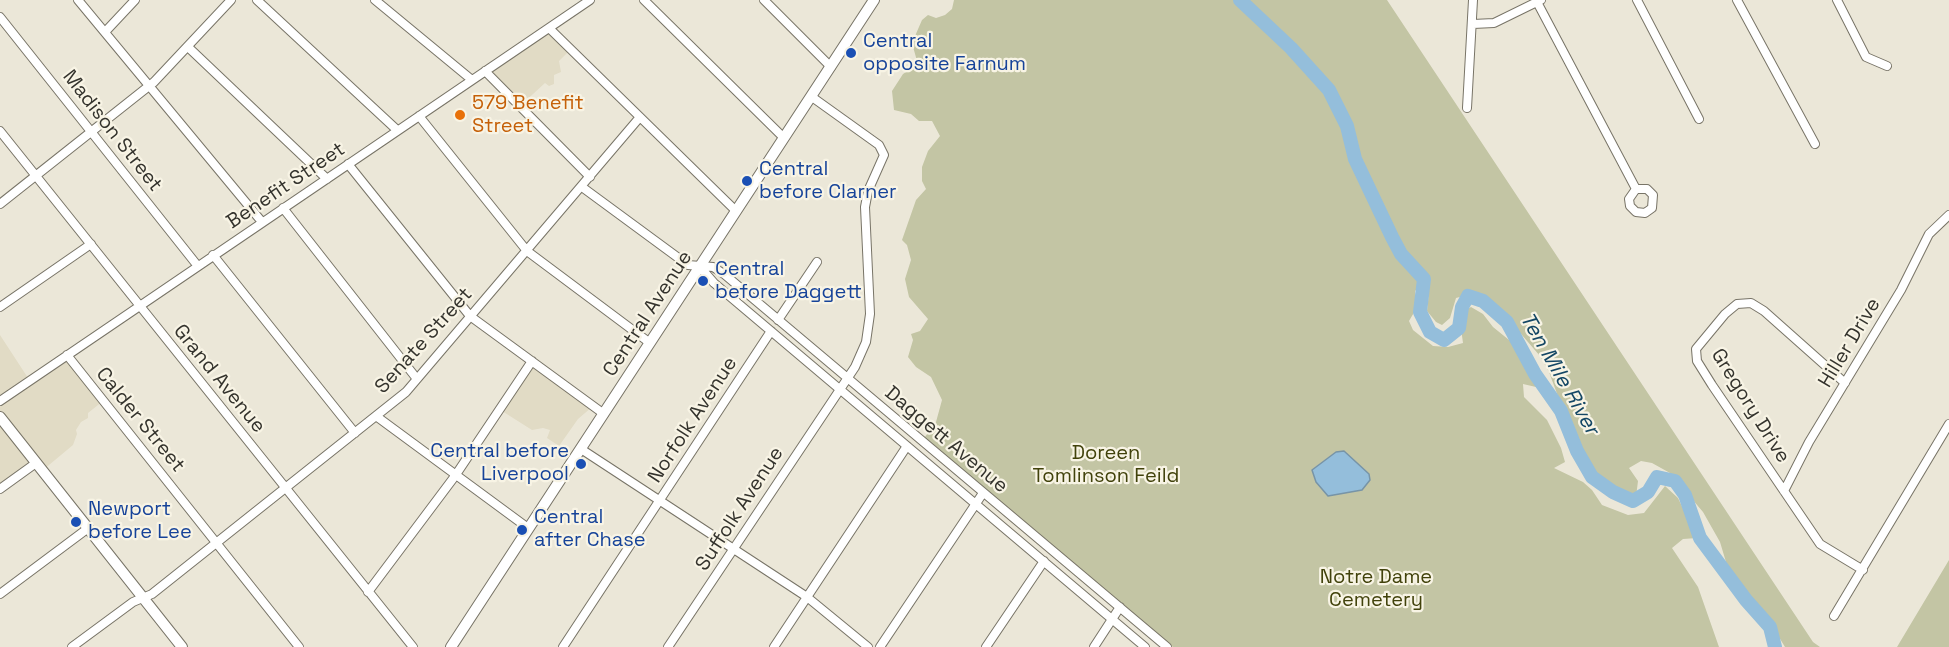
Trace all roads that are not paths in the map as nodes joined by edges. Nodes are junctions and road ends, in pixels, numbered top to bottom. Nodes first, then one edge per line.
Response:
1 (78, 0) edge
2 (135, 0) edge
3 (231, 0) edge
4 (258, 0) edge
5 (375, 0) edge
6 (590, 0) edge
7 (644, 0) edge
8 (764, 0) edge
9 (874, 0) edge
10 (1473, 0) edge
11 (1637, 0) edge
12 (1737, 0) edge
13 (1837, 0) edge
14 (1539, 1) edge
15 (0, 17) edge
16 (1473, 24) junction
17 (549, 28) junction
18 (105, 32) junction
19 (188, 47) junction
20 (1887, 66) dead end
21 (831, 67) junction
22 (485, 71) junction
23 (471, 80) junction
24 (149, 87) junction
25 (812, 97) junction
26 (1467, 108) dead end
27 (419, 116) junction
28 (640, 117) junction
29 (1699, 119) dead end
30 (397, 130) junction
31 (0, 131) edge
32 (92, 132) junction
33 (784, 138) junction
34 (1815, 144) dead end
35 (348, 164) junction
36 (36, 176) junction
37 (590, 177) junction
38 (327, 179) junction
39 (582, 187) junction
40 (1636, 189) dead end
41 (0, 204) edge
42 (283, 208) junction
43 (736, 211) junction
44 (1949, 215) edge
45 (262, 222) junction
46 (91, 244) junction
47 (527, 251) junction
48 (213, 255) junction
49 (817, 262) dead end
50 (197, 265) junction
51 (700, 267) junction
52 (140, 306) junction
53 (0, 307) edge
54 (470, 316) junction
55 (778, 320) junction
56 (771, 331) junction
57 (650, 343) junction
58 (67, 355) junction
59 (532, 361) junction
60 (846, 377) junction
61 (417, 379) junction
62 (1845, 383) junction
63 (839, 388) junction
64 (0, 401) edge
65 (604, 414) junction
66 (376, 416) junction
67 (0, 417) edge
68 (1949, 424) edge
69 (355, 434) junction
70 (907, 446) junction
71 (581, 449) junction
72 (36, 463) junction
73 (455, 476) junction
74 (0, 489) edge
75 (286, 489) junction
76 (1784, 491) junction
77 (983, 493) junction
78 (659, 501) junction
79 (975, 504) junction
80 (528, 528) junction
81 (87, 529) junction
82 (217, 542) junction
83 (733, 549) junction
84 (1044, 561) junction
85 (1863, 570) junction
86 (368, 592) junction
87 (0, 594) edge
88 (807, 597) junction
89 (144, 598) junction
90 (1120, 607) junction
91 (1834, 616) dead end
92 (1112, 620) junction
93 (72, 647) edge
94 (182, 647) edge
95 (299, 647) edge
96 (413, 647) edge
97 (451, 647) edge
98 (562, 647) edge
99 (668, 647) edge
100 (774, 647) edge
101 (868, 647) edge
102 (880, 647) edge
103 (986, 647) edge
104 (1094, 647) edge
105 (1145, 647) edge
106 (1167, 647) edge

1 - 18 street
2 - 18 street
3 - 19 street
4 - 30 street
5 - 23 street
6 - 17 street, Benefit Street
7 - 33 street
8 - 21 street
9 - 21 main road, Central Avenue
10 - 16 street
11 - 29 street
12 - 34 street
13 - 20 street
14 - 16 street
14 - 40 street
15 - 32 street, Madison Street
16 - 26 street
17 - 22 street, Benefit Street
17 - 28 street
18 - 24 street
19 - 24 street
19 - 38 street
21 - 25 main road, Central Avenue
22 - 23 street, Benefit Street
22 - 37 street
23 - 27 street, Benefit Street
24 - 32 street
24 - 45 street
25 - 33 main road, Central Avenue
25 - 60 street, Suffolk Avenue
27 - 30 street, Benefit Street
27 - 47 street
28 - 37 street, Senate Street
28 - 43 street
30 - 35 street, Benefit Street
31 - 36 street, Grand Avenue
32 - 36 street
32 - 50 street, Madison Street
33 - 43 main road, Central Avenue
35 - 38 street, Benefit Street
35 - 54 street
36 - 41 street
36 - 46 street, Grand Avenue
37 - 39 street, Senate Street
38 - 42 street, Benefit Street
39 - 47 street, Senate Street
39 - 51 street, Daggett Avenue
42 - 45 street, Benefit Street
42 - 61 street
43 - 51 main road, Central Avenue
44 - 62 street, Hiller Drive
45 - 48 street, Benefit Street
46 - 52 street, Grand Avenue
46 - 53 street
47 - 54 street, Senate Street
47 - 57 street
48 - 50 street, Benefit Street
48 - 69 street
49 - 55 street
50 - 52 street, Benefit Street
51 - 55 street, Daggett Avenue
51 - 56 street, Daggett Avenue
51 - 57 main road, Central Avenue
52 - 58 street, Benefit Street
52 - 75 street, Grand Avenue
54 - 59 street
54 - 61 street, Senate Street
55 - 60 street, Daggett Avenue
56 - 63 street, Daggett Avenue
56 - 78 street, Norfolk Avenue
57 - 65 main road, Central Avenue
58 - 64 street, Benefit Street
58 - 82 street, Calder Street
59 - 65 street
59 - 73 street
60 - 63 street, Suffolk Avenue
60 - 77 street, Daggett Avenue
61 - 66 street, Senate Street
62 - 76 street, Hiller Drive
62 - 76 street, Gregory Drive
63 - 70 street, Daggett Avenue
63 - 83 street, Suffolk Avenue
65 - 71 main road, Central Avenue
66 - 69 street, Senate Street
66 - 73 street
67 - 72 main road
68 - 85 street
69 - 75 street, Senate Street
70 - 79 street, Daggett Avenue
70 - 88 street
71 - 78 street
71 - 80 main road, Central Avenue
72 - 74 street
72 - 81 main road
73 - 80 street
73 - 86 street
75 - 82 street, Senate Street
75 - 86 street, Grand Avenue
76 - 85 street, Gregory Drive
77 - 79 street
77 - 90 street, Daggett Avenue
78 - 83 street
78 - 98 street, Norfolk Avenue
79 - 84 street, Daggett Avenue
79 - 102 street
80 - 97 main road, Central Avenue
81 - 87 street
81 - 89 main road
82 - 89 street, Senate Street
82 - 95 street, Calder Street
83 - 88 street
83 - 99 street, Suffolk Avenue
84 - 92 street, Daggett Avenue
84 - 103 street
85 - 91 street
86 - 96 street, Grand Avenue
88 - 100 street
88 - 101 street
89 - 93 street, Senate Street
89 - 94 main road
90 - 92 street
90 - 106 street, Daggett Avenue
92 - 104 street
92 - 105 street, Daggett Avenue

